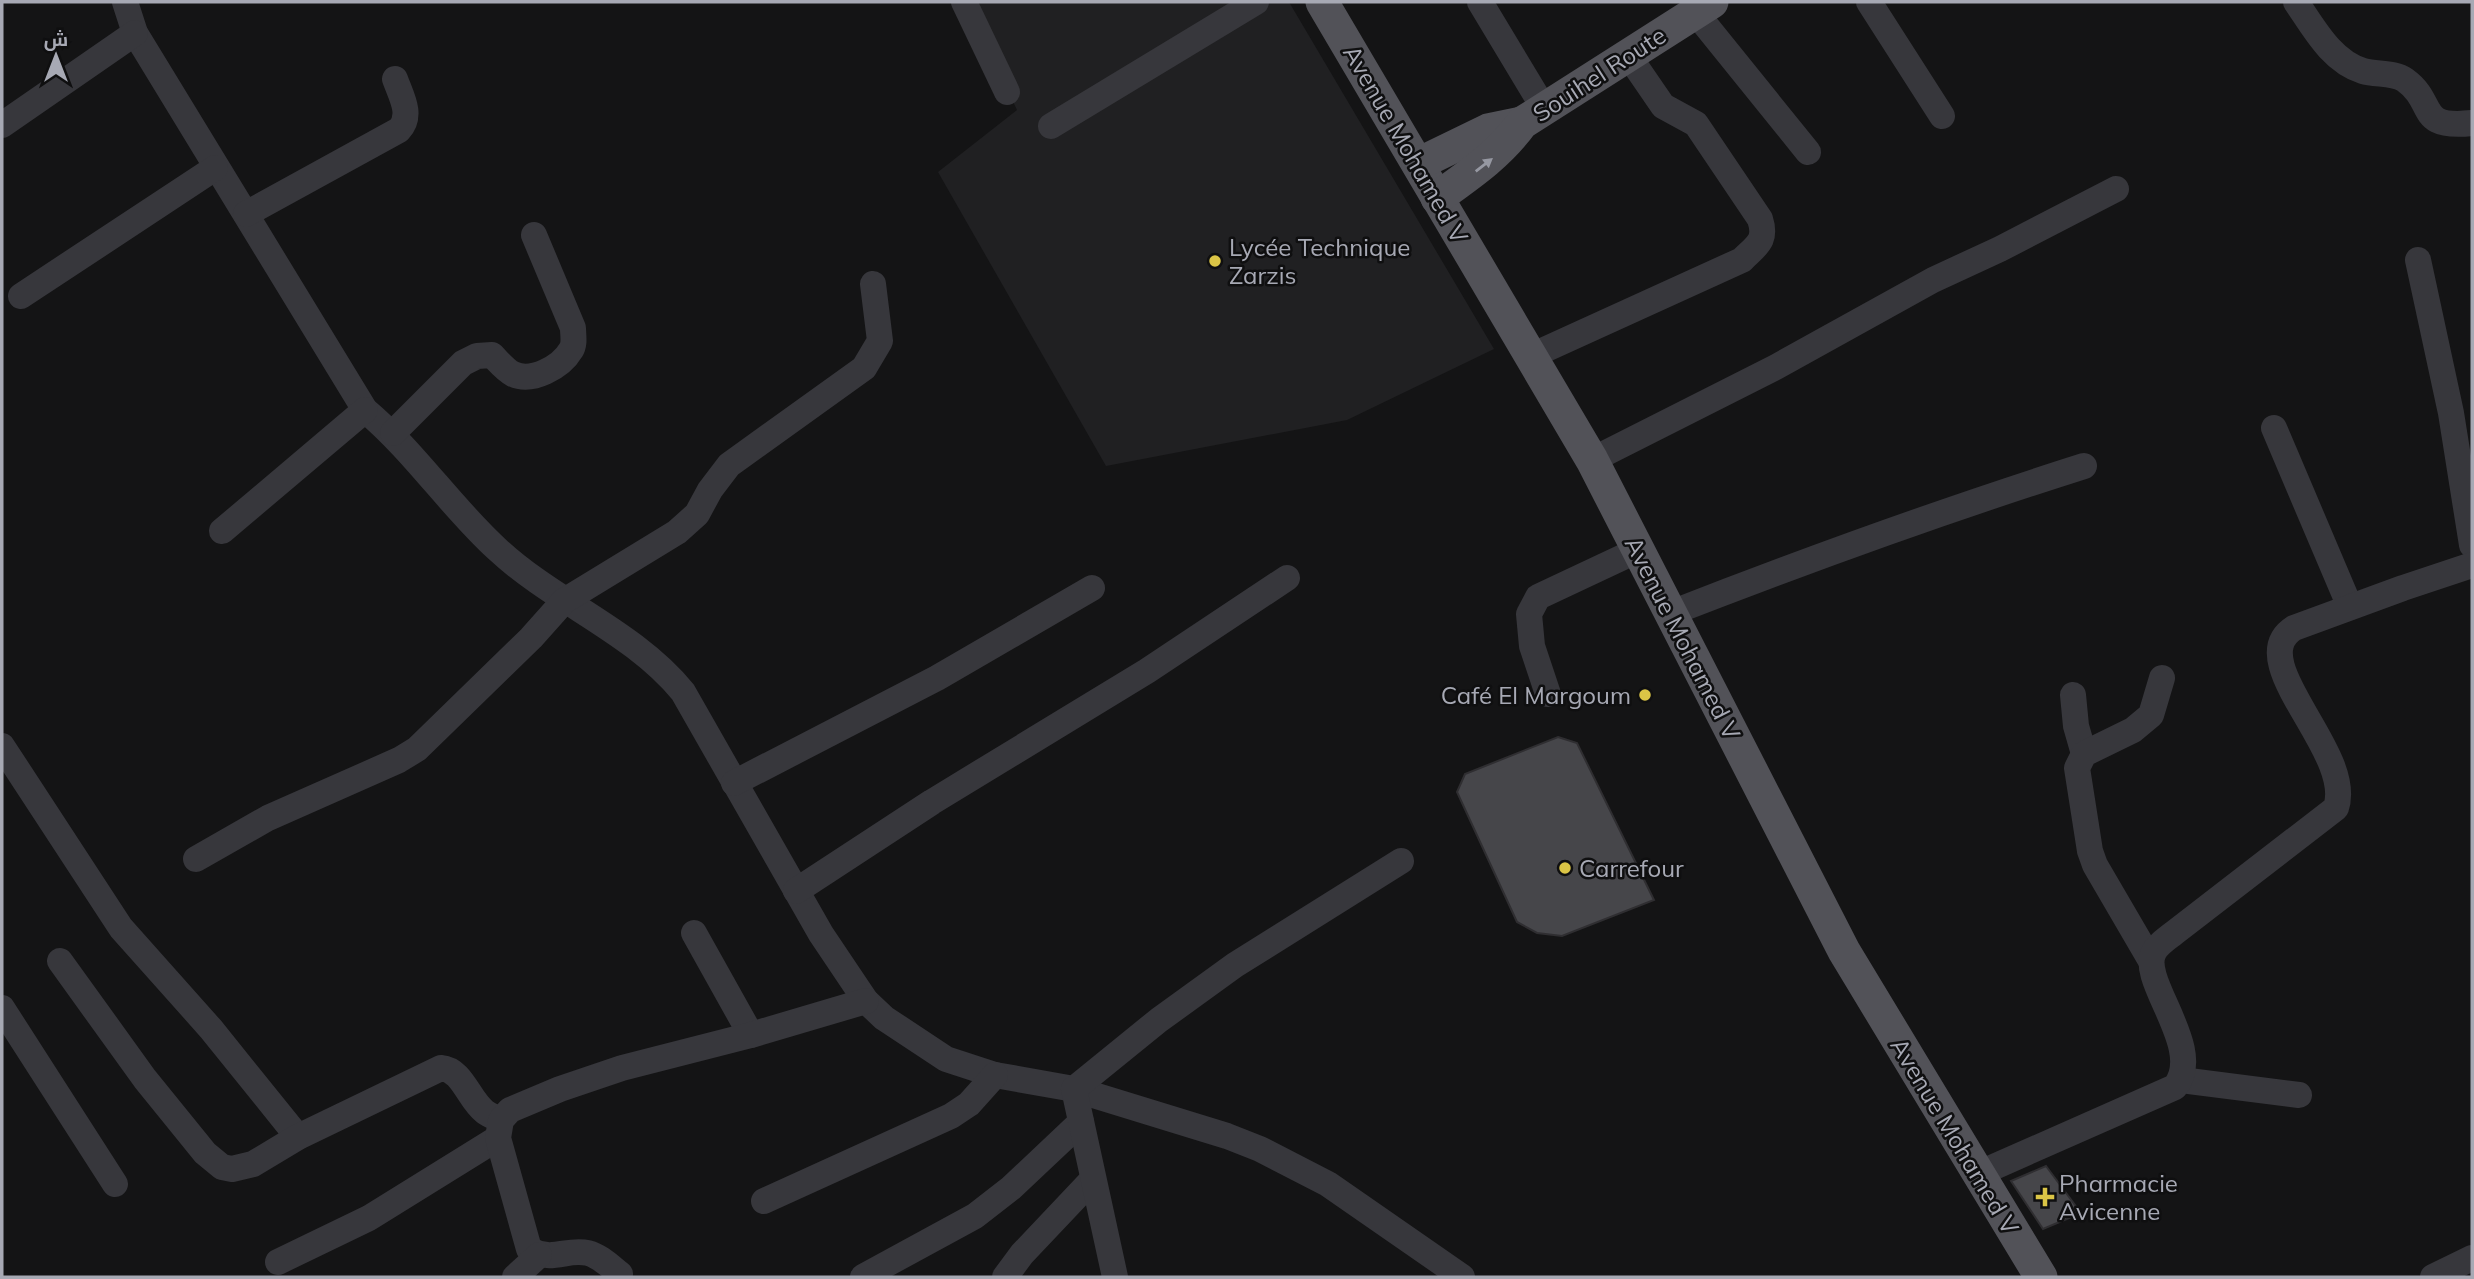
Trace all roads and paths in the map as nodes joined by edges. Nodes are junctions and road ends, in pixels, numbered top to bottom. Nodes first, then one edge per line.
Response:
1 (125, 2) edge
2 (964, 2) edge
3 (1256, 2) edge
4 (1322, 2) edge
5 (1480, 2) edge
6 (1869, 2) edge
7 (2296, 2) edge
8 (1703, 7) edge
9 (135, 33) junction
10 (1628, 55) junction
11 (395, 79) dead end
12 (1007, 92) dead end
13 (1534, 116) junction
14 (1942, 116) dead end
15 (2472, 123) edge
16 (2, 125) edge
17 (1051, 126) dead end
18 (1808, 152) dead end
19 (1418, 164) junction
20 (215, 168) junction
21 (2116, 189) dead end
22 (1437, 198) junction
23 (246, 214) junction
24 (534, 235) dead end
25 (2417, 260) dead end
26 (873, 284) dead end
27 (21, 296) dead end
28 (1531, 356) junction
29 (365, 411) junction
30 (2274, 428) dead end
31 (393, 433) junction
32 (1592, 460) junction
33 (2084, 466) dead end
34 (222, 531) dead end
35 (2472, 545) edge
36 (1639, 550) junction
37 (2472, 565) edge
38 (1287, 578) dead end
39 (1092, 588) dead end
40 (564, 601) junction
41 (2350, 607) junction
42 (1671, 613) junction
43 (2162, 678) dead end
44 (1548, 694) dead end
45 (2073, 695) dead end
46 (2, 746) edge
47 (2084, 754) junction
48 (734, 783) junction
49 (196, 859) dead end
50 (1401, 861) dead end
51 (796, 891) junction
52 (694, 933) dead end
53 (60, 961) dead end
54 (2151, 961) junction
55 (866, 1001) junction
56 (2, 1008) edge
57 (751, 1035) junction
58 (995, 1075) junction
59 (2181, 1080) junction
60 (1073, 1089) junction
61 (2299, 1095) dead end
62 (1081, 1122) junction
63 (499, 1129) junction
64 (298, 1137) junction
65 (1978, 1174) junction
66 (1093, 1179) junction
67 (115, 1184) dead end
68 (764, 1201) dead end
69 (539, 1255) junction
70 (2472, 1258) edge
71 (278, 1262) dead end
72 (620, 1274) dead end
73 (515, 1277) edge
74 (863, 1277) edge
75 (1005, 1277) edge
76 (1115, 1277) edge
77 (1462, 1277) edge
78 (2041, 1277) edge
79 (2433, 1277) edge

1 - 9 street
2 - 12 street
3 - 17 street
4 - 19 main road, Avenue Mohamed V
5 - 13 street
6 - 14 street
7 - 15 street
8 - 10 main road, Souihel Route
8 - 18 street
9 - 16 street
9 - 20 street
10 - 13 main road, Souihel Route
10 - 28 street
11 - 23 street
13 - 19 main road
22 -> 13 main road
19 - 22 main road, Avenue Mohamed V
20 - 23 street
20 - 27 street
21 - 32 street
22 - 28 main road, Avenue Mohamed V
23 - 29 street
24 - 31 street
25 - 35 street
26 - 40 street
28 - 32 main road, Avenue Mohamed V
29 - 31 street
29 - 34 street
30 - 41 street
31 - 40 street
32 - 36 main road, Avenue Mohamed V
33 - 42 street
36 - 42 main road, Avenue Mohamed V
36 - 44 street
37 - 41 street
38 - 51 street
39 - 48 street
40 - 48 street
40 - 49 street
41 - 54 street
42 - 65 main road, Avenue Mohamed V
43 - 47 street
45 - 47 street
46 - 64 street
47 - 54 street
48 - 51 street
50 - 60 street
51 - 55 street
52 - 57 street
53 - 64 street
54 - 59 street
55 - 57 street
55 - 58 street
56 - 67 street
57 - 63 street
58 - 60 street
58 - 68 street
59 - 61 street
59 - 65 street
60 - 62 street
60 - 77 street
62 - 66 street
62 - 74 street
63 - 64 street
63 - 69 street
63 - 71 street
65 - 78 main road, Avenue Mohamed V
66 - 75 street
66 - 76 street
69 - 72 street
69 - 73 street
70 - 79 street

